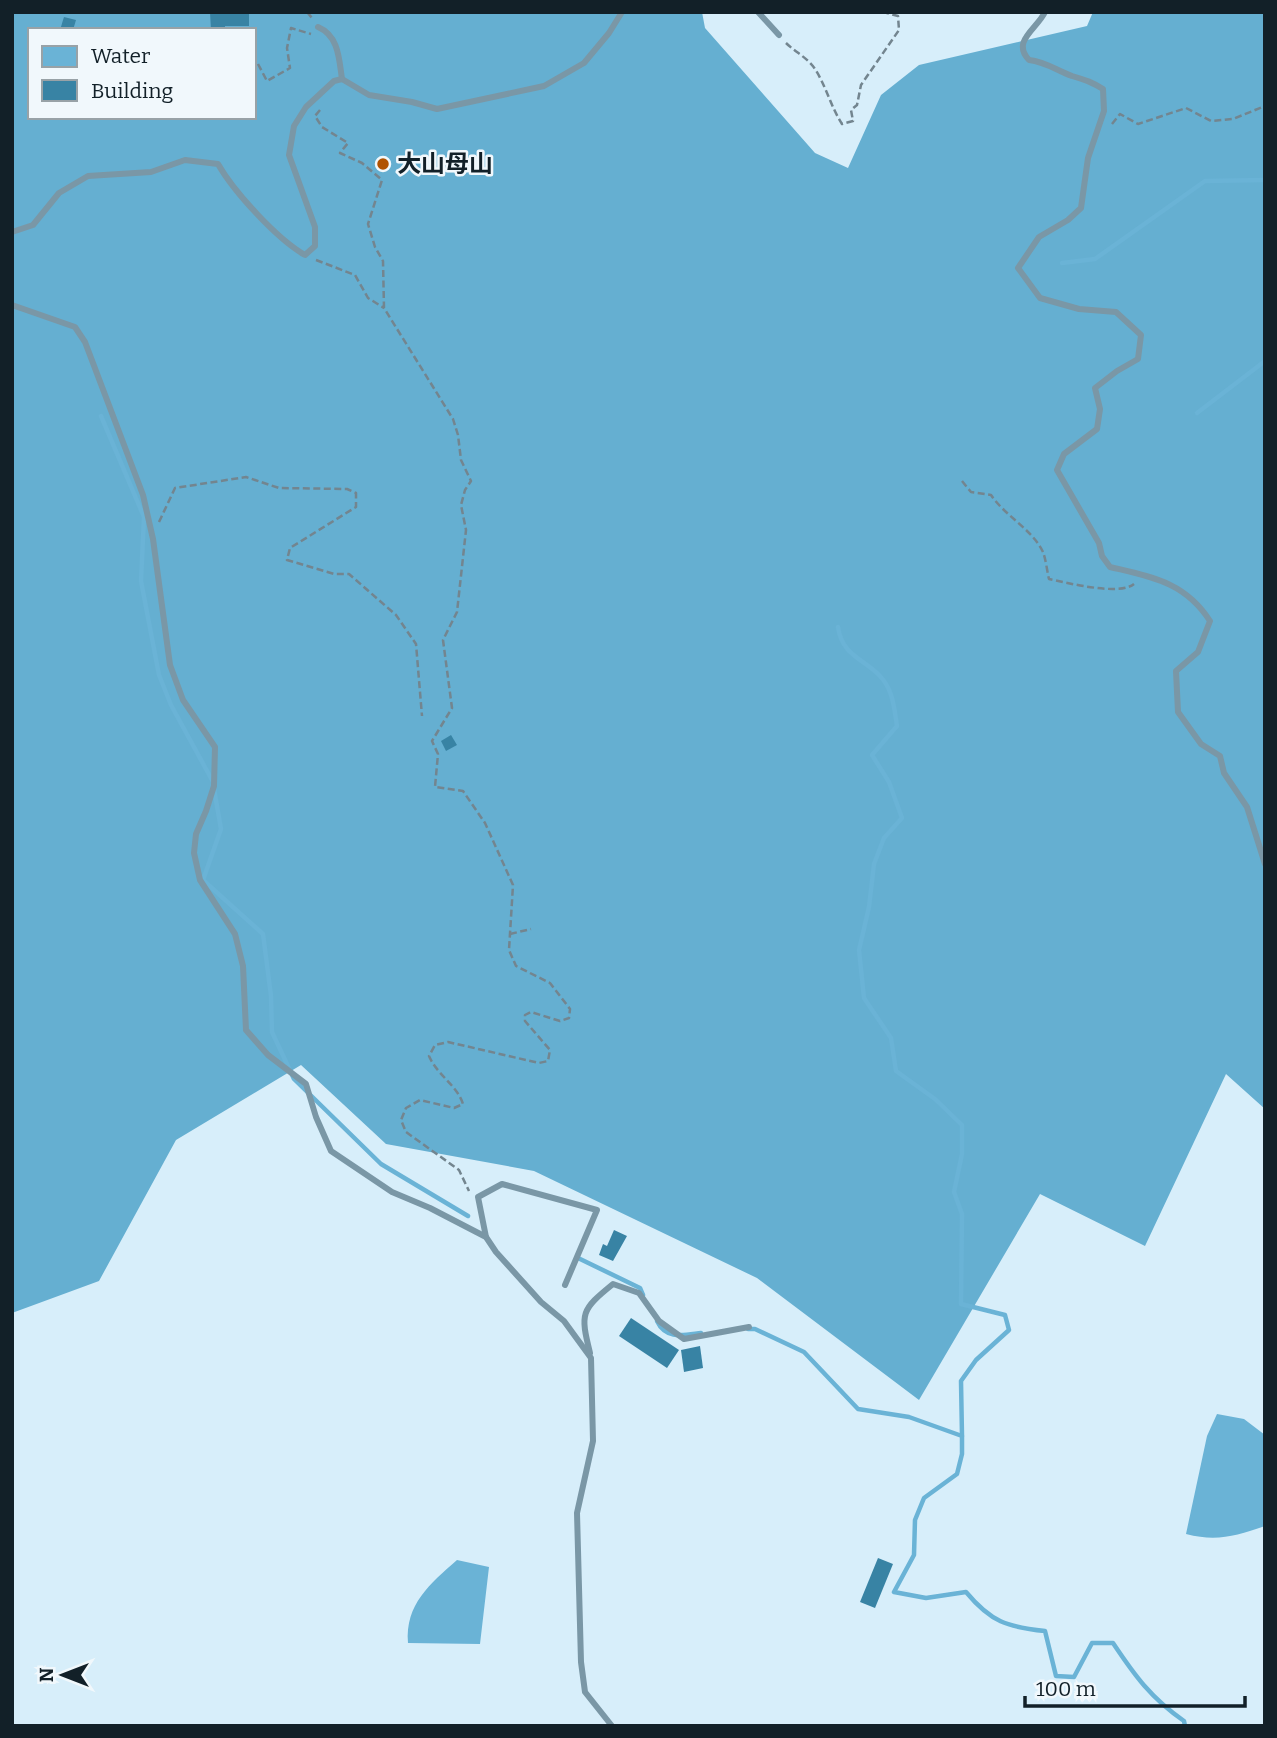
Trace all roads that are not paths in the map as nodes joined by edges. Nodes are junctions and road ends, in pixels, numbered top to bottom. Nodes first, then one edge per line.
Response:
1 (622, 12) edge
2 (758, 12) edge
3 (1045, 12) edge
4 (318, 26) dead end
5 (779, 35) road end
6 (342, 79) junction
7 (12, 232) edge
8 (12, 304) edge
9 (1265, 863) edge
10 (486, 1237) junction
11 (565, 1285) dead end
12 (749, 1327) dead end
13 (591, 1358) junction
14 (612, 1726) edge

1 - 6 lane
2 - 5 lane
3 - 9 lane
4 - 6 lane
6 - 7 lane
8 - 10 lane
10 - 11 lane
10 - 13 lane
12 - 13 lane
13 - 14 lane

